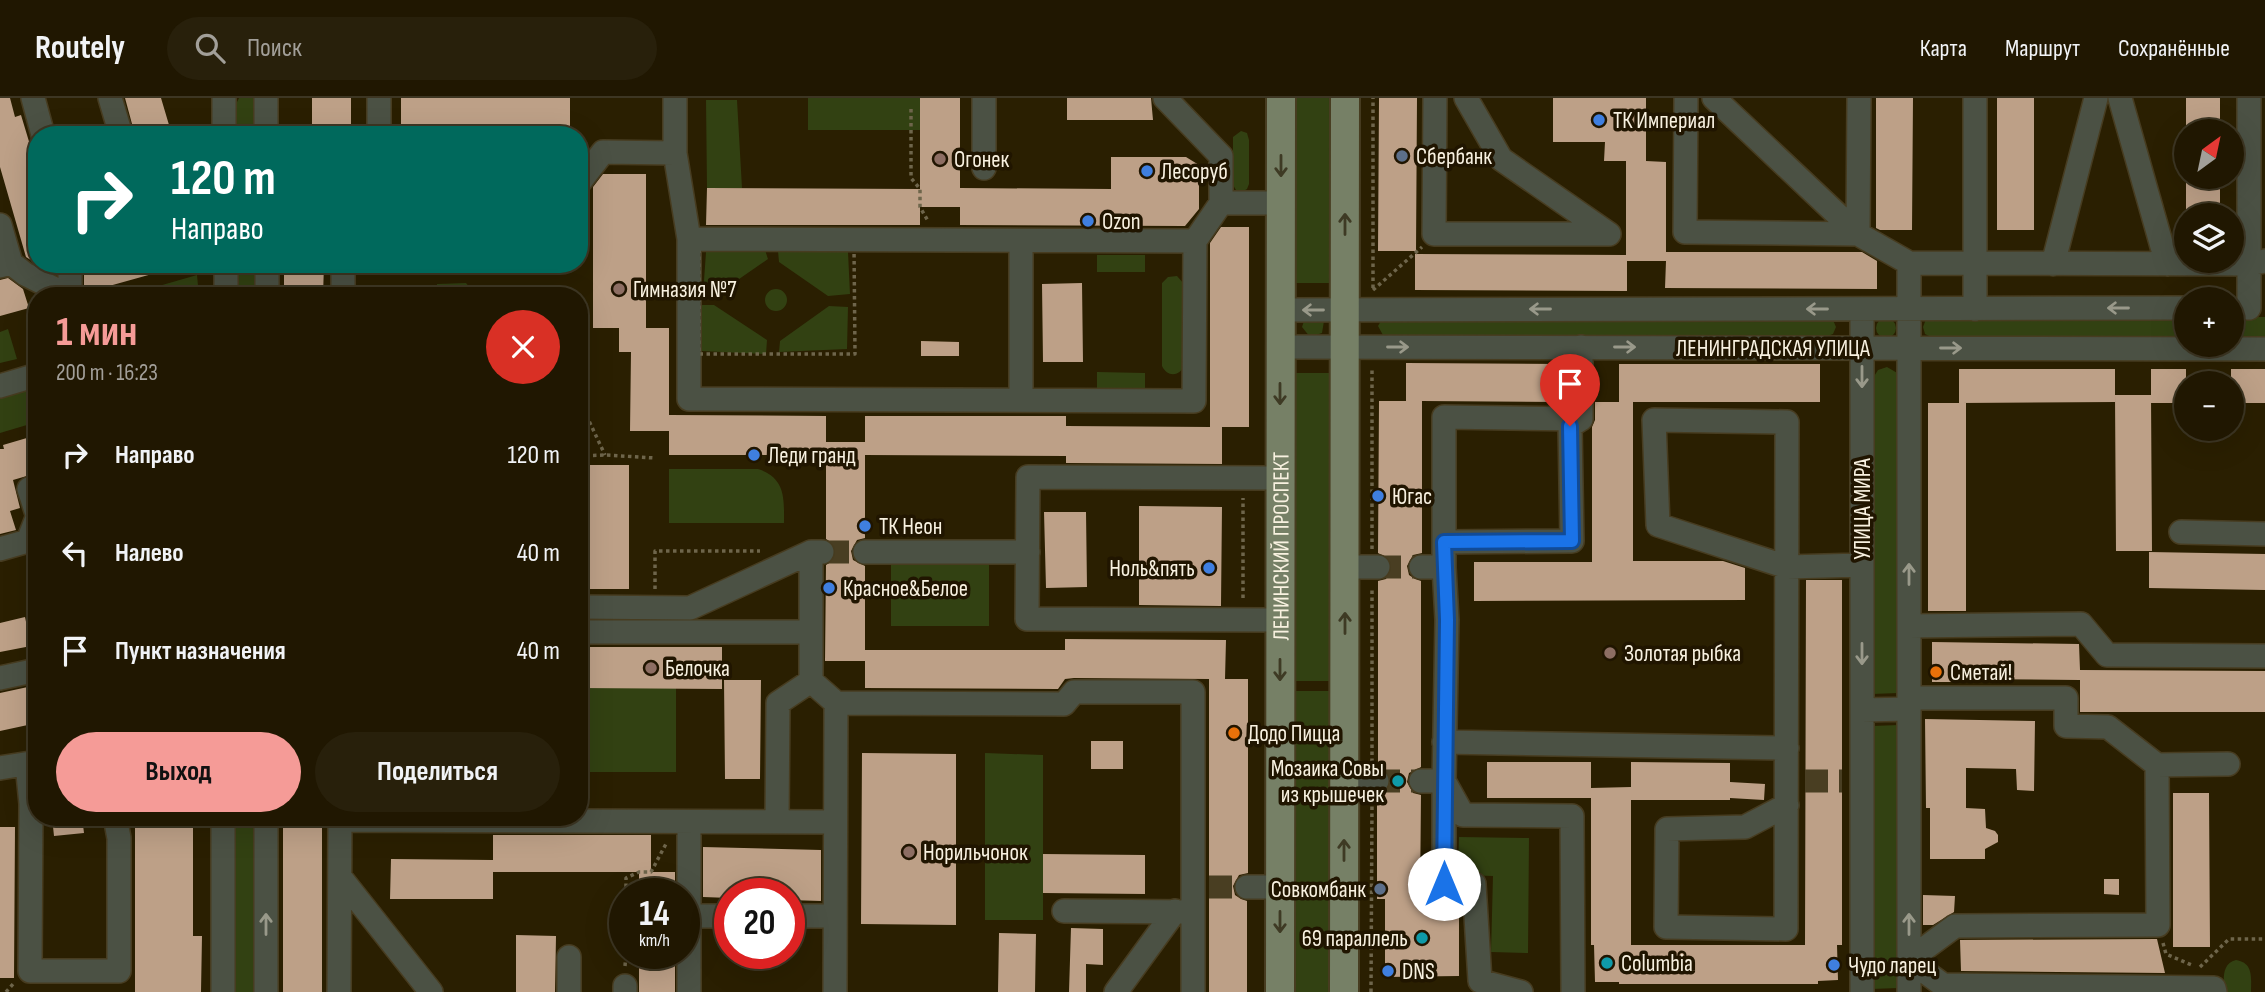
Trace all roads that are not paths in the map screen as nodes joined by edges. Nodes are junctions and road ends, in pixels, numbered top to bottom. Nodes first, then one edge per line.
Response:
1 (33, 98) edge
2 (110, 98) edge
3 (224, 98) edge
4 (266, 98) edge
5 (379, 98) edge
6 (675, 98) edge
7 (984, 98) edge
8 (1165, 98) edge
9 (1281, 98) edge
10 (1345, 98) edge
11 (1435, 98) edge
12 (1466, 98) edge
13 (1686, 98) edge
14 (1714, 98) edge
15 (1859, 98) edge
16 (1975, 98) edge
17 (2096, 98) edge
18 (2120, 98) edge
19 (2249, 98) edge
20 (41, 126) edge
21 (118, 126) edge
22 (224, 126) edge
23 (266, 126) edge
24 (379, 126) edge
25 (675, 153) junction
26 (984, 168) dead end
27 (588, 171) edge
28 (1221, 203) junction
29 (1280, 203) junction
30 (0, 225) edge
31 (1858, 234) junction
32 (1021, 241) junction
33 (1195, 241) junction
34 (694, 244) junction
35 (2257, 262) edge
36 (1909, 263) junction
37 (1975, 263) junction
38 (6, 264) edge
39 (2053, 264) junction
40 (2167, 264) junction
41 (51, 287) edge
42 (2174, 308) edge
43 (2248, 308) edge
44 (1862, 309) junction
45 (1909, 309) junction
46 (1975, 309) junction
47 (1280, 310) junction
48 (1345, 310) junction
49 (1280, 347) junction
50 (1345, 347) junction
51 (1581, 347) junction
52 (1862, 348) junction
53 (1909, 348) junction
54 (2265, 349) edge
55 (28, 378) edge
56 (0, 386) edge
57 (1021, 400) junction
58 (1581, 419) junction
59 (1280, 478) junction
60 (2181, 532) dead end
61 (2265, 534) edge
62 (28, 541) edge
63 (1444, 542) junction
64 (0, 549) edge
65 (865, 552) tunnel mouth
66 (1028, 552) junction
67 (1862, 565) junction
68 (1787, 567) junction
69 (588, 607) edge
70 (1280, 620) junction
71 (1909, 626) junction
72 (588, 632) edge
73 (811, 632) junction
74 (2265, 656) edge
75 (28, 672) edge
76 (0, 678) edge
77 (811, 681) junction
78 (836, 703) junction
79 (1909, 703) junction
80 (1862, 710) junction
81 (1444, 742) junction
82 (1787, 748) junction
83 (28, 764) edge
84 (2228, 764) dead end
85 (2157, 765) junction
86 (0, 768) edge
87 (1421, 781) tunnel mouth
88 (1444, 781) junction
89 (1787, 805) junction
90 (588, 821) edge
91 (683, 821) junction
92 (777, 822) junction
93 (835, 822) junction
94 (31, 826) edge
95 (117, 826) edge
96 (223, 826) edge
97 (265, 826) edge
98 (340, 826) edge
99 (340, 877) junction
100 (687, 878) edge
101 (1247, 887) tunnel mouth
102 (1280, 887) junction
103 (1063, 911) dead end
104 (1184, 911) junction
105 (805, 916) edge
106 (835, 916) junction
107 (569, 957) dead end
108 (1909, 960) junction
109 (689, 969) edge
110 (1979, 988) edge
111 (223, 992) edge
112 (266, 992) edge
113 (339, 992) edge
114 (431, 992) edge
115 (569, 992) edge
116 (689, 992) edge
117 (835, 992) edge
118 (1116, 992) edge
119 (1193, 992) edge
120 (1280, 992) edge
121 (1344, 992) edge
122 (1521, 992) edge
123 (1573, 992) edge
124 (1862, 992) edge
125 (1909, 992) edge
126 (2214, 992) edge

1 - 20 street
2 - 21 street
3 - 22 street
4 - 23 street
5 - 24 street
6 - 25 street
7 - 26 street
8 - 28 street
9 -> 29 main road, ЛЕНИНСКИЙ ПРОСПЕКТ
48 -> 10 main road
11 - 12 street
13 - 31 street
14 - 31 street
15 - 31 street
16 - 37 street
17 - 39 street
18 - 40 street
19 - 35 street
25 - 27 street
25 - 34 street
28 - 29 street
28 - 33 street
29 - 47 main road, ЛЕНИНСКИЙ ПРОСПЕКТ
30 - 38 street
31 - 36 street
32 - 33 street
32 - 34 street
32 - 57 street
33 - 57 street
34 - 57 street
35 - 40 street
35 - 43 street
36 - 37 street
36 - 45 street, УЛИЦА МИРА
37 - 39 street
37 - 46 street
38 - 41 street
39 - 40 street
42 -> 46 street, ЛЕНИНГРАДСКАЯ УЛИЦА
44 - 45 street, ЛЕНИНГРАДСКАЯ УЛИЦА
44 -> 48 street, ЛЕНИНГРАДСКАЯ УЛИЦА
44 - 52 street, УЛИЦА МИРА
45 - 46 street, ЛЕНИНГРАДСКАЯ УЛИЦА
45 - 53 street, УЛИЦА МИРА
48 -> 47 street, ЛЕНИНГРАДСКАЯ УЛИЦА
47 - 49 main road, ЛЕНИНСКИЙ ПРОСПЕКТ
48 - 50 main road
49 - 50 street, ЛЕНИНГРАДСКАЯ УЛИЦА
49 -> 59 main road, ЛЕНИНСКИЙ ПРОСПЕКТ
50 -> 51 street, ЛЕНИНГРАДСКАЯ УЛИЦА
121 -> 50 main road
51 -> 52 street, ЛЕНИНГРАДСКАЯ УЛИЦА
51 - 58 street
52 - 53 street, ЛЕНИНГРАДСКАЯ УЛИЦА
52 -> 67 street, УЛИЦА МИРА
53 -> 54 street, ЛЕНИНГРАДСКАЯ УЛИЦА
71 -> 53 street, УЛИЦА МИРА
55 - 56 street
58 - 63 street
58 - 63 street
59 - 66 street
59 - 70 main road, ЛЕНИНСКИЙ ПРОСПЕКТ
60 - 61 street
62 - 64 street
63 - 81 street
65 - 66 street
66 - 70 street
67 - 68 street
67 -> 80 street, УЛИЦА МИРА
68 - 68 street
68 - 82 street
69 - 73 street
70 -> 102 main road, ЛЕНИНСКИЙ ПРОСПЕКТ
71 - 74 street
71 - 79 street, УЛИЦА МИРА
72 - 73 street
73 - 77 street
75 - 76 street
77 - 78 street
77 - 92 street
78 - 93 street
78 - 104 street
79 - 80 street
79 - 85 street
108 -> 79 street, УЛИЦА МИРА
80 - 124 street, УЛИЦА МИРА
81 - 82 street
81 - 88 street
82 - 89 street
83 - 86 street
84 - 85 street
85 - 108 street
87 - 88 street
88 - 122 street
88 - 123 street
89 - 89 street
90 - 91 street
91 - 92 street
91 - 100 street
92 - 93 street
93 - 106 street
94 - 95 street
96 - 111 street
112 -> 97 street
98 - 99 street
99 - 113 street
99 - 114 street
101 - 102 street
102 -> 120 main road, ЛЕНИНСКИЙ ПРОСПЕКТ
103 - 104 street
104 - 118 street
104 - 119 street
105 - 106 street
106 - 117 street
107 - 115 street
108 - 110 street
108 - 125 street, УЛИЦА МИРА
109 - 116 street
110 - 126 street

